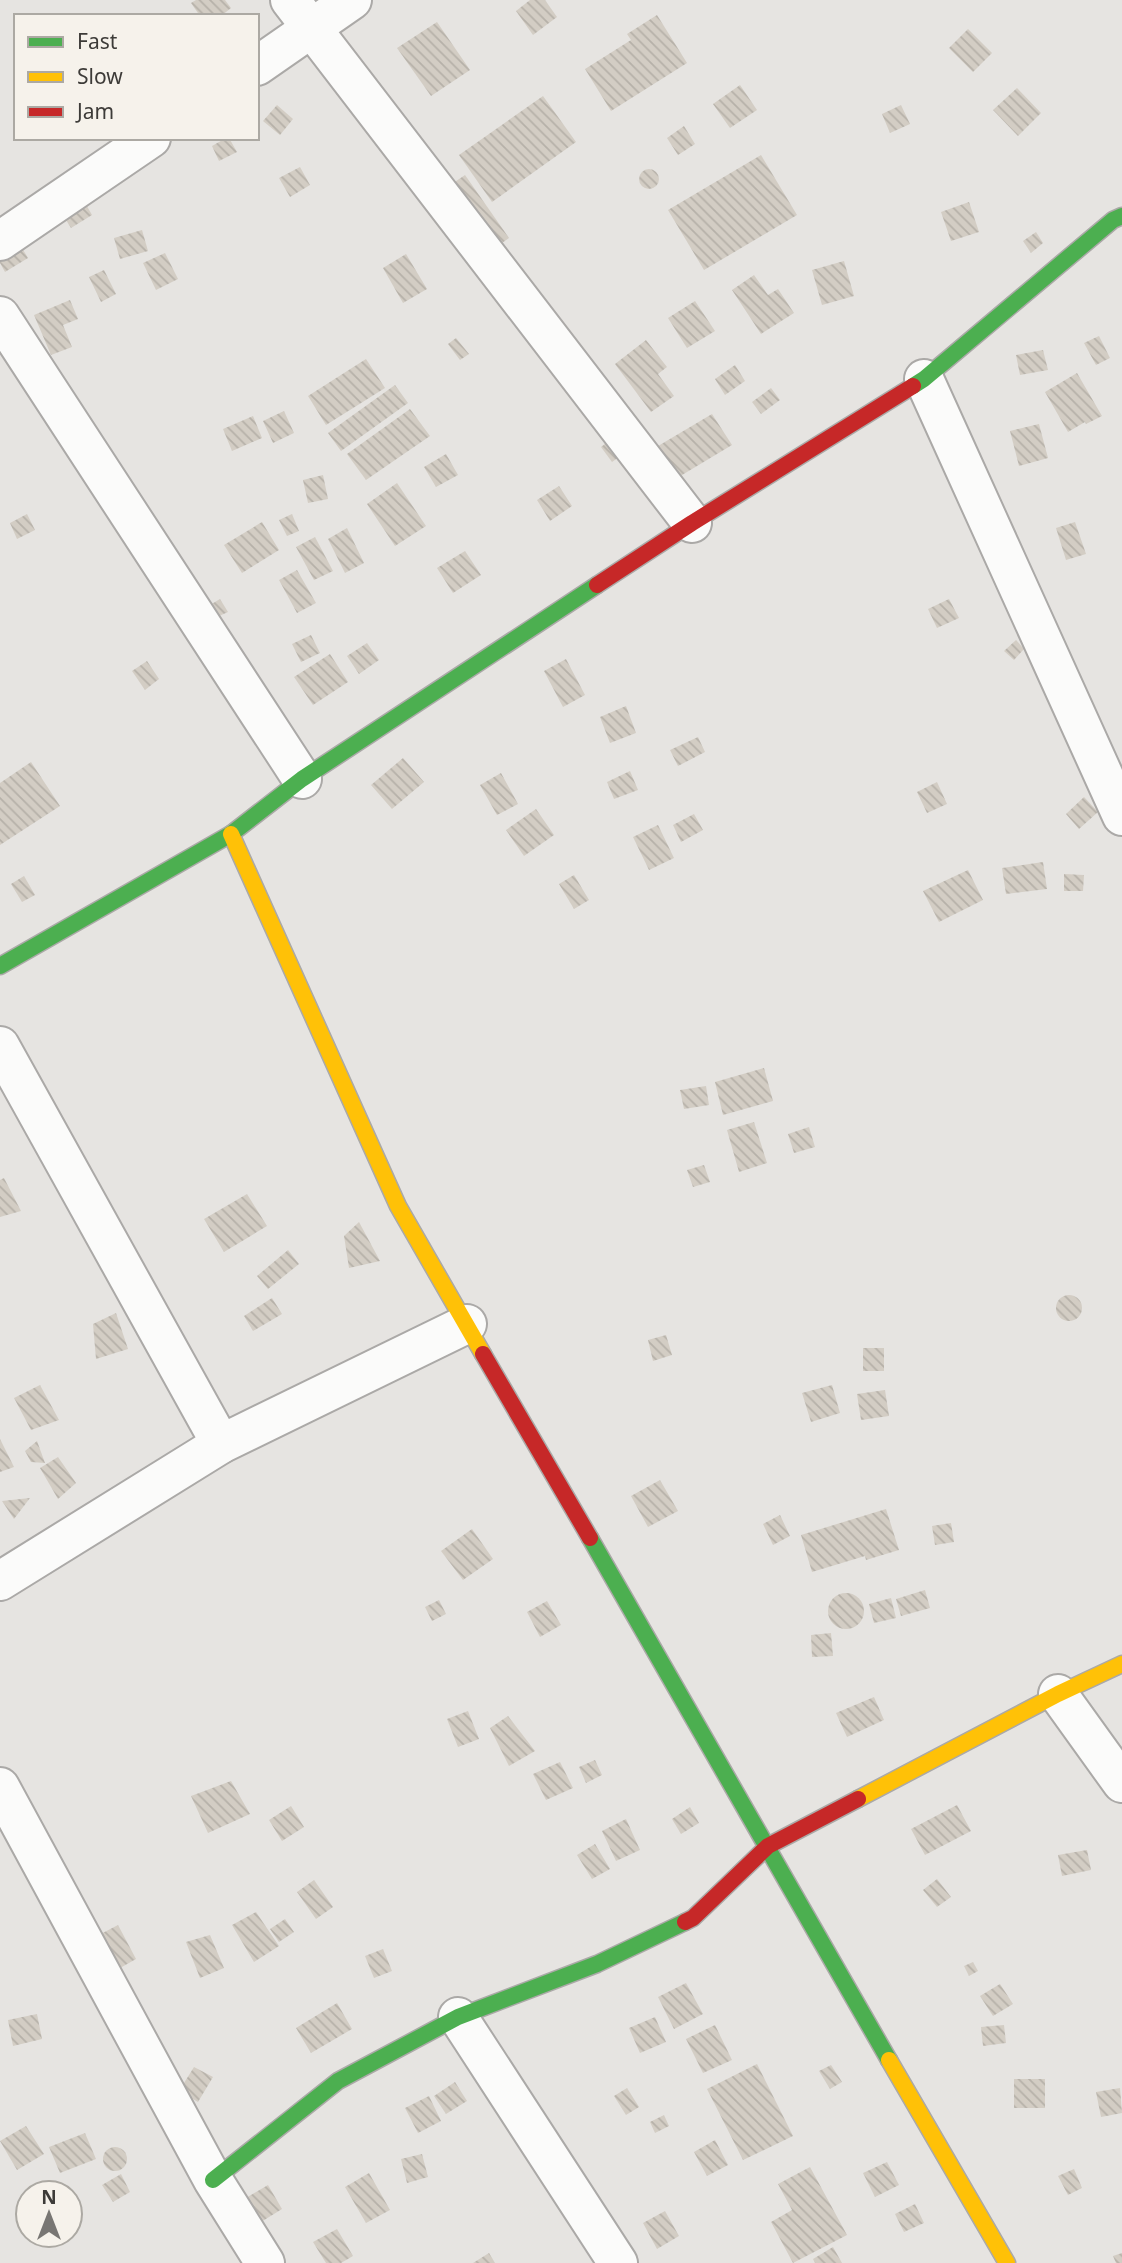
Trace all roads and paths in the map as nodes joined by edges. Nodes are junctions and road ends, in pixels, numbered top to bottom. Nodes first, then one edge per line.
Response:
1 (352, 0) edge
2 (300, 15) edge
3 (259, 64) edge
4 (148, 140) edge
5 (1119, 225) edge
6 (0, 241) edge
7 (0, 316) edge
8 (924, 379) junction
9 (692, 523) junction
10 (302, 779) junction
11 (1122, 816) edge
12 (231, 834) junction
13 (0, 966) edge
14 (0, 1046) edge
15 (467, 1324) junction
16 (221, 1444) junction
17 (0, 1581) edge
18 (1122, 1664) edge
19 (1058, 1694) junction
20 (1122, 1783) edge
21 (0, 1787) edge
22 (768, 1846) junction
23 (458, 2017) junction
24 (213, 2179) junction
25 (265, 2263) edge
26 (618, 2263) edge
27 (1007, 2263) edge

1 - 2 street
2 - 3 street
2 - 9 street
4 - 6 street
5 - 8 street
7 - 10 street
8 - 9 street
8 - 11 street
9 - 10 street
10 - 12 street
12 - 13 street
12 - 15 street
14 - 16 street
15 - 16 street
15 - 22 street
16 - 17 street
18 - 19 street
19 - 20 street
19 - 22 street
21 - 24 street
22 - 23 street
22 - 27 street
23 - 24 street
23 - 26 street
24 - 25 street

